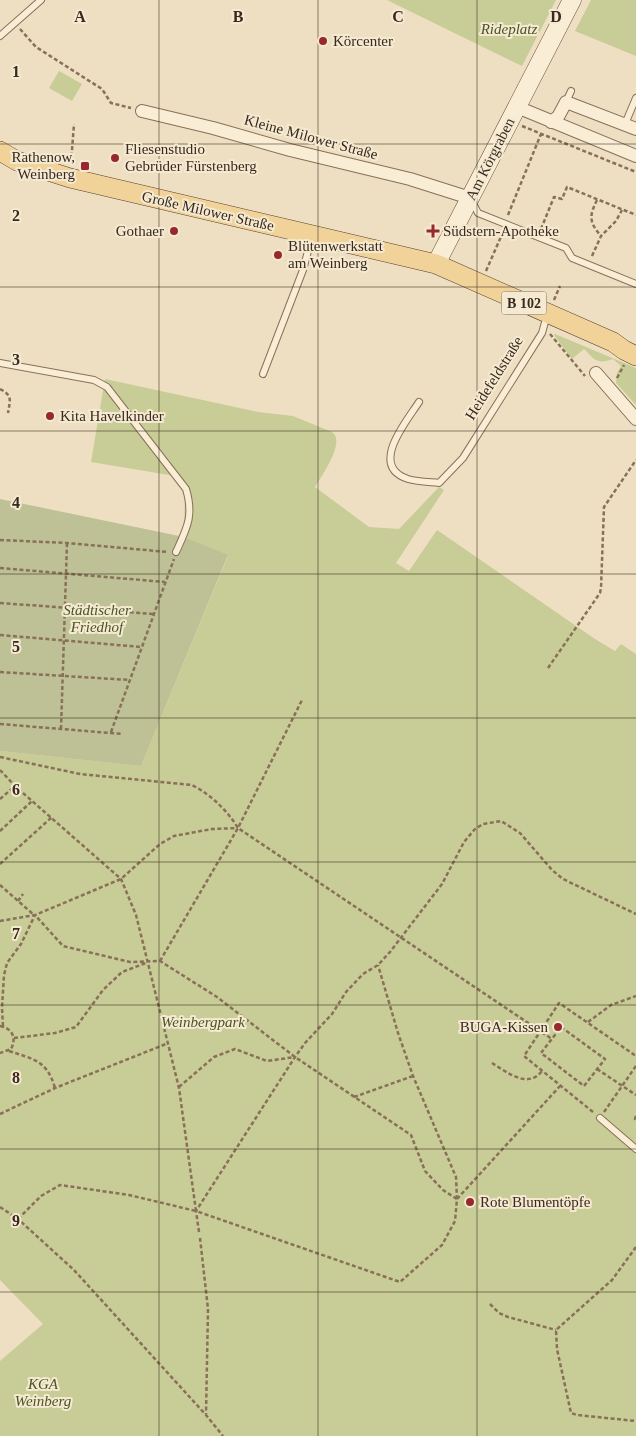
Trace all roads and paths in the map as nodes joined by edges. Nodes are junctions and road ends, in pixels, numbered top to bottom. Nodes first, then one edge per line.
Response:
1 (41, 0) edge
2 (572, 0) edge
3 (15, 23) junction
4 (0, 36) edge
5 (636, 98) edge
6 (142, 111) joint
7 (513, 114) junction
8 (551, 122) junction
9 (74, 124) dead end
10 (631, 126) edge
11 (541, 134) junction
12 (0, 151) edge
13 (636, 156) edge
14 (636, 172) edge
15 (70, 178) junction
16 (470, 198) junction
17 (597, 199) junction
18 (622, 210) junction
19 (636, 215) edge
20 (504, 224) junction
21 (312, 235) junction
22 (601, 236) junction
23 (538, 237) junction
24 (436, 264) junction
25 (588, 265) junction
26 (480, 283) junction
27 (636, 284) edge
28 (548, 314) junction
29 (634, 352) edge
30 (0, 363) edge
31 (596, 372) junction
32 (264, 374) dead end
33 (0, 389) edge
34 (419, 402) dead end
35 (8, 413) dead end
36 (636, 419) edge
37 (636, 460) edge
38 (0, 540) edge
39 (67, 543) junction
40 (176, 552) junction
41 (0, 568) edge
42 (66, 573) junction
43 (165, 582) junction
44 (0, 603) edge
45 (64, 607) junction
46 (153, 614) junction
47 (0, 635) edge
48 (64, 640) junction
49 (141, 647) junction
50 (548, 668) dead end
51 (0, 672) edge
52 (62, 675) junction
53 (130, 680) junction
54 (302, 700) dead end
55 (0, 724) edge
56 (61, 729) junction
57 (111, 732) junction
58 (123, 734) dead end
59 (0, 757) edge
60 (0, 770) edge
61 (15, 786) junction
62 (0, 800) edge
63 (32, 801) junction
64 (52, 817) junction
65 (238, 828) junction
66 (0, 831) edge
67 (0, 864) edge
68 (121, 879) junction
69 (0, 885) edge
70 (23, 894) dead end
71 (18, 900) junction
72 (636, 914) edge
73 (34, 915) junction
74 (0, 922) edge
75 (401, 936) junction
76 (160, 961) junction
77 (147, 962) junction
78 (378, 965) junction
79 (636, 996) edge
80 (588, 1022) junction
81 (2, 1026) edge
82 (540, 1031) junction
83 (14, 1038) junction
84 (552, 1039) junction
85 (166, 1044) junction
86 (8, 1051) junction
87 (0, 1053) edge
88 (636, 1056) edge
89 (295, 1057) junction
90 (492, 1063) dead end
91 (636, 1066) edge
92 (597, 1069) junction
93 (542, 1071) junction
94 (413, 1076) junction
95 (622, 1085) junction
96 (560, 1086) junction
97 (55, 1088) junction
98 (179, 1088) junction
99 (636, 1095) edge
100 (354, 1098) junction
101 (0, 1114) edge
102 (600, 1118) junction
103 (636, 1149) edge
104 (457, 1200) junction
105 (0, 1207) edge
106 (196, 1212) junction
107 (18, 1219) junction
108 (199, 1232) dead end
109 (200, 1238) dead end
110 (636, 1247) edge
111 (490, 1304) dead end
112 (556, 1330) junction
113 (206, 1415) junction
114 (636, 1421) edge
115 (222, 1435) edge

1 - 3 lane
2 - 7 street, Am Körgraben
3 - 4 lane
3 - 6 path
5 - 10 lane
6 - 16 street, Kleine Milower Straße
7 - 8 street, Am Körgraben
7 - 11 path
7 - 16 street, Am Körgraben
8 - 10 street
8 - 13 street, Am Körgraben
9 - 15 path
11 - 14 path
11 - 20 path
12 - 15 main road, Große Milower Straße / B 102
15 - 21 main road, Große Milower Straße / B 102
16 - 20 lane
16 - 24 street, Am Körgraben
17 - 18 path
17 - 22 path
17 - 23 path
18 - 19 path
18 - 22 path
20 - 23 lane
20 - 26 path
21 - 24 main road, Große Milower Straße / B 102
21 - 32 lane
22 - 25 path
23 - 25 lane
24 - 26 main road, Große Milower Straße / B 102
25 - 27 lane
26 - 28 main road, Große Milower Straße / B 102
28 - 29 main road, Große Milower Straße / B 102
28 - 31 path
28 - 34 lane, Heidefeldstraße
29 - 31 path
30 - 40 lane
31 - 36 street
33 - 35 path
37 - 50 path
38 - 39 path
39 - 40 path
39 - 42 path
40 - 43 path
41 - 42 path
42 - 43 path
42 - 45 path
43 - 46 path
44 - 45 path
45 - 46 path
45 - 48 path
46 - 49 path
47 - 48 path
48 - 49 path
48 - 52 path
49 - 53 path
51 - 52 path
52 - 53 path
52 - 56 path
53 - 57 path
54 - 65 path
55 - 56 path
56 - 57 path
57 - 58 path
59 - 65 path
60 - 61 path
61 - 62 path
61 - 63 path
63 - 64 path
63 - 66 path
64 - 67 path
64 - 68 path
65 - 68 path
65 - 75 path
65 - 76 path
68 - 73 path
68 - 77 path
69 - 71 path
70 - 71 path
71 - 73 path
72 - 75 path
73 - 74 path
73 - 77 path
73 - 81 path
75 - 78 path
75 - 82 path
76 - 77 path
76 - 89 path
77 - 83 path
77 - 85 path
78 - 89 path
78 - 94 path
79 - 80 path
80 - 82 path
80 - 88 path
81 - 83 path
82 - 84 path
82 - 93 path
83 - 86 path
84 - 92 path
84 - 92 path
85 - 97 path
85 - 98 path
86 - 87 path
86 - 97 path
89 - 98 path
89 - 100 path
89 - 106 path
90 - 93 path
91 - 95 path
92 - 95 path
93 - 96 path
94 - 100 path
94 - 104 path
95 - 99 path
95 - 102 path
96 - 102 path
96 - 104 path
97 - 101 path
98 - 106 path
100 - 104 path
102 - 103 lane
104 - 106 path
105 - 107 path
106 - 107 path
106 - 108 path
107 - 113 path
109 - 113 path
110 - 112 path
111 - 112 path
112 - 114 path
113 - 115 path

